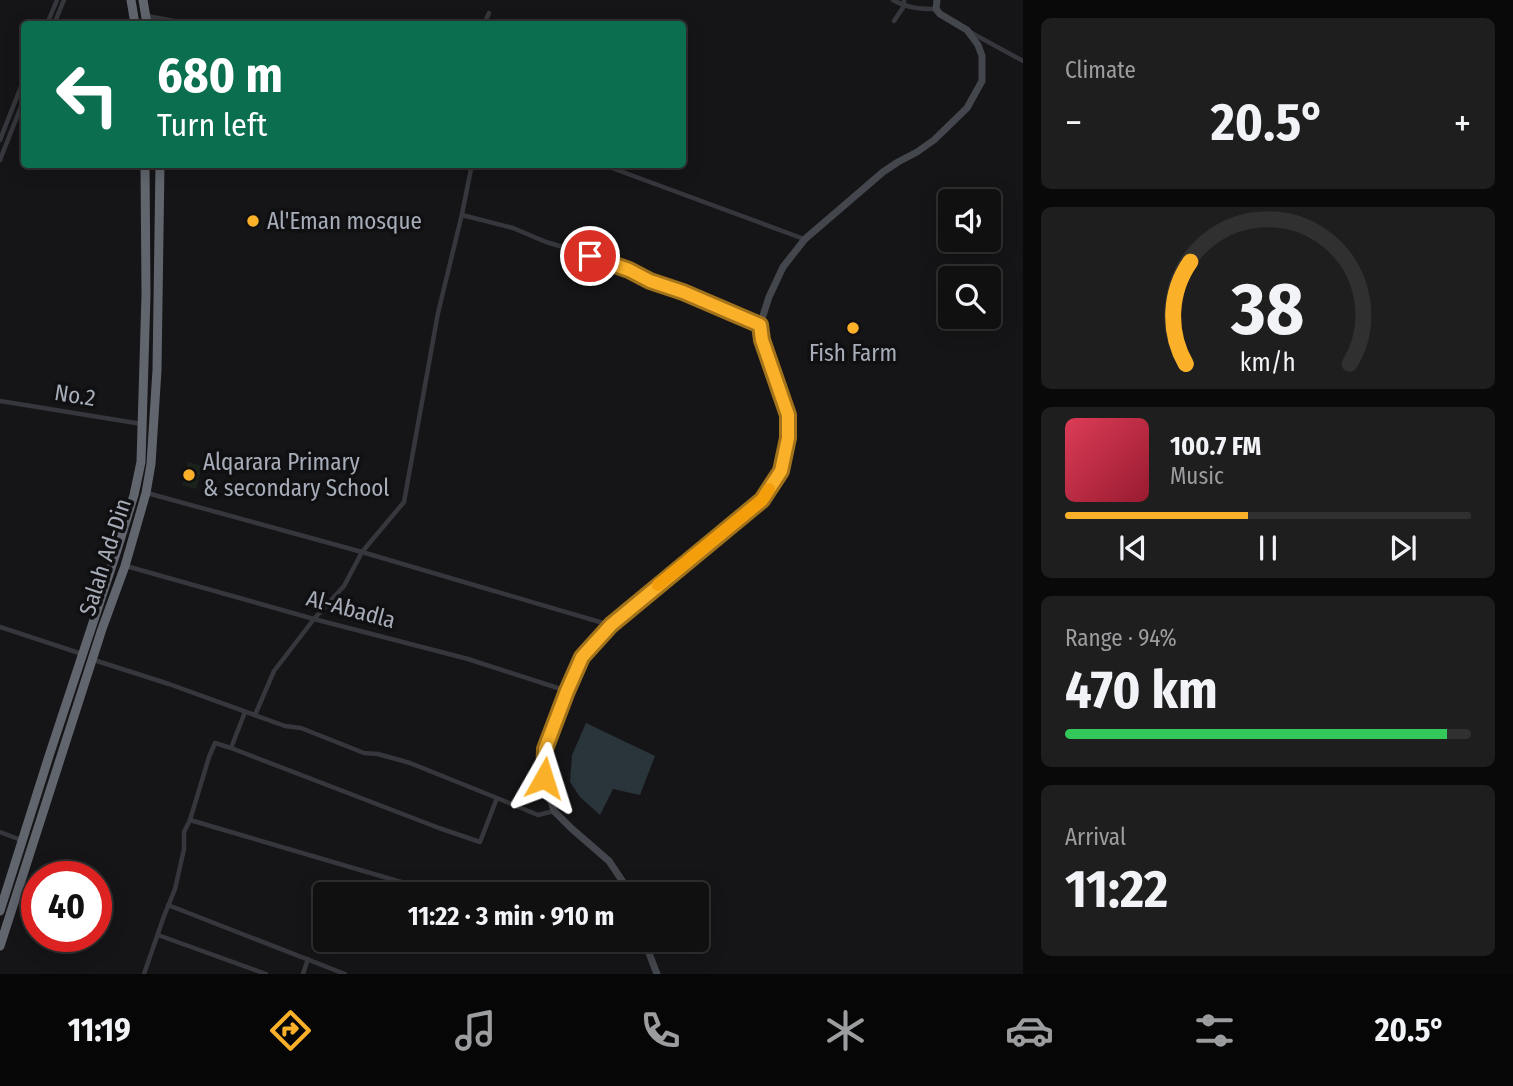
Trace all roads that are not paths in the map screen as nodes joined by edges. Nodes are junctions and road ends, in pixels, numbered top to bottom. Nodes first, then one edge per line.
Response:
1 (57, 0) edge
2 (64, 0) edge
3 (131, 0) edge
4 (145, 0) edge
5 (893, 0) edge
6 (904, 3) edge
7 (937, 4) edge
8 (489, 13) dead end
9 (147, 20) edge
10 (48, 21) edge
11 (55, 21) edge
12 (134, 21) edge
13 (485, 21) edge
14 (894, 21) dead end
15 (967, 30) junction
16 (1023, 61) edge
17 (21, 87) edge
18 (21, 107) edge
19 (0, 140) edge
20 (0, 160) edge
21 (145, 168) edge
22 (160, 168) edge
23 (471, 168) edge
24 (612, 168) edge
25 (160, 182) junction
26 (145, 183) junction
27 (462, 215) junction
28 (805, 239) junction
29 (760, 325) junction
30 (0, 401) edge
31 (143, 425) junction
32 (146, 493) junction
33 (362, 552) junction
34 (125, 566) junction
35 (107, 582) junction
36 (118, 586) junction
37 (98, 606) junction
38 (109, 611) junction
39 (314, 619) junction
40 (611, 625) junction
41 (0, 627) edge
42 (83, 654) junction
43 (93, 659) junction
44 (567, 691) junction
45 (245, 712) junction
46 (255, 715) junction
47 (231, 748) junction
48 (498, 798) junction
49 (554, 811) junction
50 (190, 820) junction
51 (0, 832) edge
52 (22, 840) junction
53 (28, 861) edge
54 (14, 864) junction
55 (21, 865) edge
56 (21, 882) edge
57 (401, 882) edge
58 (623, 882) edge
59 (4, 884) edge
60 (168, 905) junction
61 (0, 911) edge
62 (158, 935) junction
63 (0, 946) edge
64 (649, 952) edge
65 (308, 959) junction
66 (144, 974) edge
67 (266, 974) edge
68 (303, 974) edge
69 (345, 974) edge
70 (657, 974) edge

1 - 10 street
2 - 11 street
3 - 12 highway
4 - 9 highway
5 - 6 street
6 - 7 street
6 - 14 street
7 - 15 street
8 - 13 street
15 - 16 street
15 - 28 street
17 - 19 street
18 - 20 street
21 - 26 highway, Salah Ad-Din
22 - 25 highway, Salah Ad-Din
23 - 27 street
24 - 28 street
25 - 26 highway
25 - 32 highway, Salah Ad-Din
26 - 31 highway, Salah Ad-Din
27 - 29 street
27 - 33 street
28 - 29 street
29 - 40 street
30 - 31 street, No.2
31 - 35 highway, Salah Ad-Din
32 - 33 street
32 - 34 highway, Salah Ad-Din
33 - 39 street
33 - 40 street
34 - 36 highway, Salah Ad-Din
34 - 39 street, Al-Abadla
35 - 36 highway
35 - 37 highway, Salah Ad-Din
36 - 38 highway, Salah Ad-Din
37 - 38 highway
37 - 42 highway, Salah Ad-Din
38 - 43 highway, Salah Ad-Din
39 - 44 street, Al-Abadla
39 - 46 street
40 - 44 street
41 - 42 street
42 - 52 highway, Salah Ad-Din
43 - 45 street
43 - 53 highway, Salah Ad-Din
44 - 49 street
45 - 46 street
45 - 47 street
46 - 48 street
47 - 48 street
47 - 50 street
48 - 49 street
49 - 58 street
50 - 57 street
50 - 60 street
51 - 52 street
52 - 54 highway, Salah Ad-Din
54 - 55 highway
54 - 59 highway, Salah Ad-Din
56 - 63 highway, Salah Ad-Din
59 - 61 highway, Salah Ad-Din
60 - 62 street
60 - 65 street
62 - 66 street
62 - 67 street
64 - 70 street
65 - 68 street
65 - 69 street

